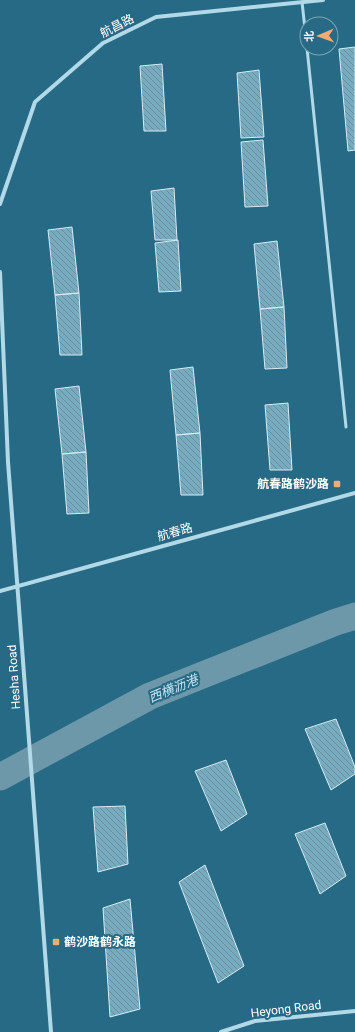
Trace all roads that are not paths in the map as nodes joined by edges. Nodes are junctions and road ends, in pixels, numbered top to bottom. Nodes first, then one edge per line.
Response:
1 (323, 0) edge
2 (302, 2) junction
3 (304, 16) edge
4 (308, 56) edge
5 (0, 204) edge
6 (0, 272) edge
7 (346, 427) dead end
8 (355, 493) edge
9 (16, 586) junction
10 (0, 591) edge
11 (355, 1011) edge
12 (51, 1032) edge
13 (221, 1032) edge

1 - 2 street, 航昌路
2 - 3 lane
2 - 5 street, 航昌路
4 - 7 lane
6 - 9 street, Hesha Road
8 - 9 street, 航春路
9 - 10 street, 航春路
9 - 12 street, Hesha Road
11 - 13 street, Heyong Road

